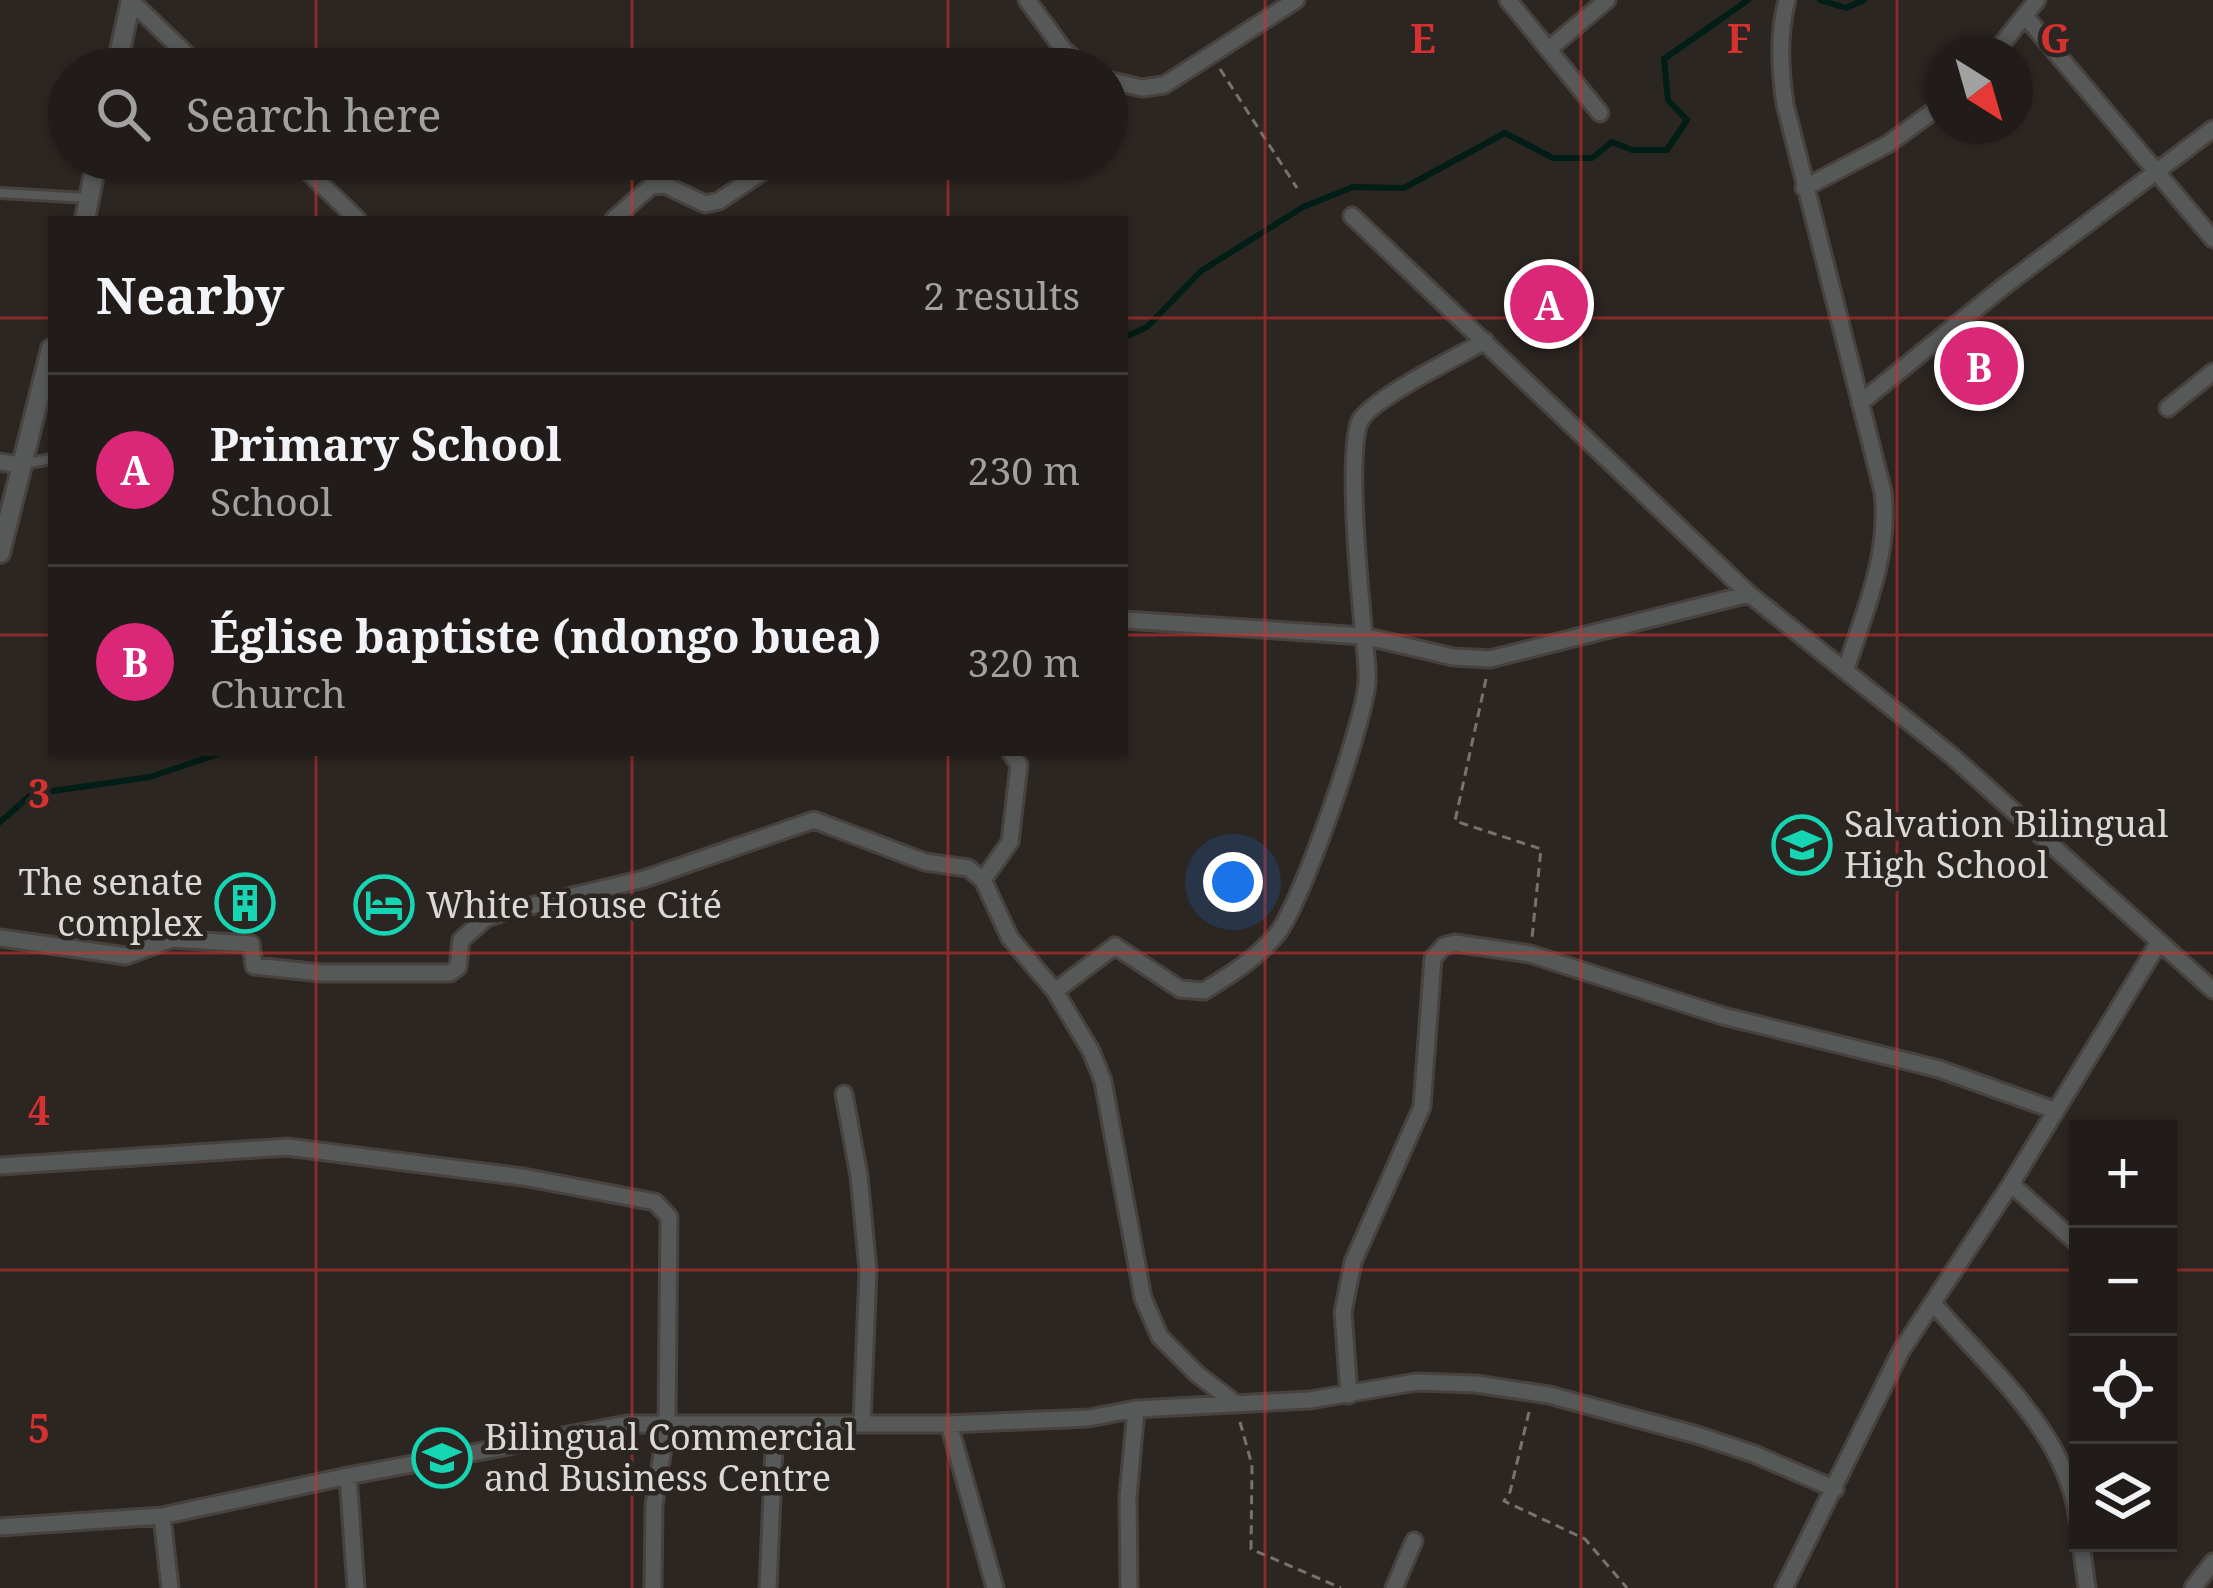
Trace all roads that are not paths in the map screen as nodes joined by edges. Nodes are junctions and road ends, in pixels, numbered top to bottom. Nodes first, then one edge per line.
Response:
1 (131, 0) edge
2 (1027, 0) edge
3 (1296, 0) edge
4 (1508, 0) edge
5 (1607, 0) edge
6 (1787, 0) edge
7 (2037, 0) edge
8 (2025, 16) junction
9 (2009, 36) edge
10 (121, 48) edge
11 (180, 48) edge
12 (1062, 48) edge
13 (1550, 49) junction
14 (1128, 85) edge
15 (1600, 113) dead end
16 (1925, 117) edge
17 (2213, 129) edge
18 (2158, 172) junction
19 (93, 180) edge
20 (317, 180) edge
21 (750, 180) edge
22 (1804, 188) junction
23 (0, 193) edge
24 (89, 198) junction
25 (86, 216) edge
26 (354, 216) edge
27 (617, 216) edge
28 (1352, 216) dead end
29 (2213, 239) edge
30 (1485, 341) junction
31 (48, 357) edge
32 (2213, 372) edge
33 (1860, 403) junction
34 (2168, 408) dead end
35 (48, 459) edge
36 (10, 464) edge
37 (0, 553) edge
38 (1749, 594) junction
39 (1128, 620) edge
40 (1364, 636) junction
41 (1846, 670) junction
42 (1013, 756) edge
43 (983, 880) junction
44 (0, 938) edge
45 (2158, 944) junction
46 (2213, 990) edge
47 (1055, 991) junction
48 (844, 1094) dead end
49 (2054, 1110) junction
50 (0, 1166) edge
51 (2012, 1184) junction
52 (2069, 1236) edge
53 (1933, 1303) junction
54 (1349, 1395) junction
55 (1234, 1403) junction
56 (1136, 1409) junction
57 (862, 1422) junction
58 (668, 1423) junction
59 (949, 1424) junction
60 (775, 1425) junction
61 (348, 1476) junction
62 (2069, 1479) edge
63 (1834, 1489) junction
64 (162, 1516) junction
65 (0, 1527) edge
66 (1414, 1540) dead end
67 (2082, 1552) edge
68 (2213, 1562) edge
69 (170, 1588) edge
70 (356, 1588) edge
71 (653, 1588) edge
72 (768, 1588) edge
73 (995, 1588) edge
74 (1129, 1588) edge
75 (1394, 1588) edge
76 (1784, 1588) edge
77 (2087, 1588) edge
78 (2193, 1588) edge

1 - 10 street
1 - 11 street
2 - 12 street
3 - 14 street
4 - 13 street
5 - 13 street
6 - 22 street
7 - 8 street
8 - 9 street
8 - 18 street
13 - 15 street
16 - 22 street
17 - 18 street
18 - 29 street
18 - 33 street
19 - 24 street
20 - 26 street
21 - 27 street
22 - 33 street
23 - 24 lane
24 - 25 street
28 - 30 street
30 - 38 street
30 - 40 street
31 - 36 street
32 - 34 street
33 - 41 street
35 - 36 lane
36 - 37 street
38 - 40 street
38 - 41 street
39 - 40 street
40 - 47 street
41 - 45 street
42 - 43 street
43 - 44 street
43 - 47 street
45 - 46 street
45 - 49 street
47 - 55 street
48 - 57 street
49 - 51 street
49 - 54 street
50 - 58 street
51 - 52 street
51 - 53 street
53 - 62 street
53 - 63 street
54 - 55 street
54 - 63 street
55 - 56 street
56 - 59 street
56 - 74 street
57 - 59 street
57 - 60 street
58 - 60 street
58 - 61 street
58 - 71 street
59 - 73 street
60 - 72 street
61 - 64 street
61 - 70 street
63 - 76 street
64 - 65 street
64 - 69 street
66 - 75 street
67 - 77 street
68 - 78 street

